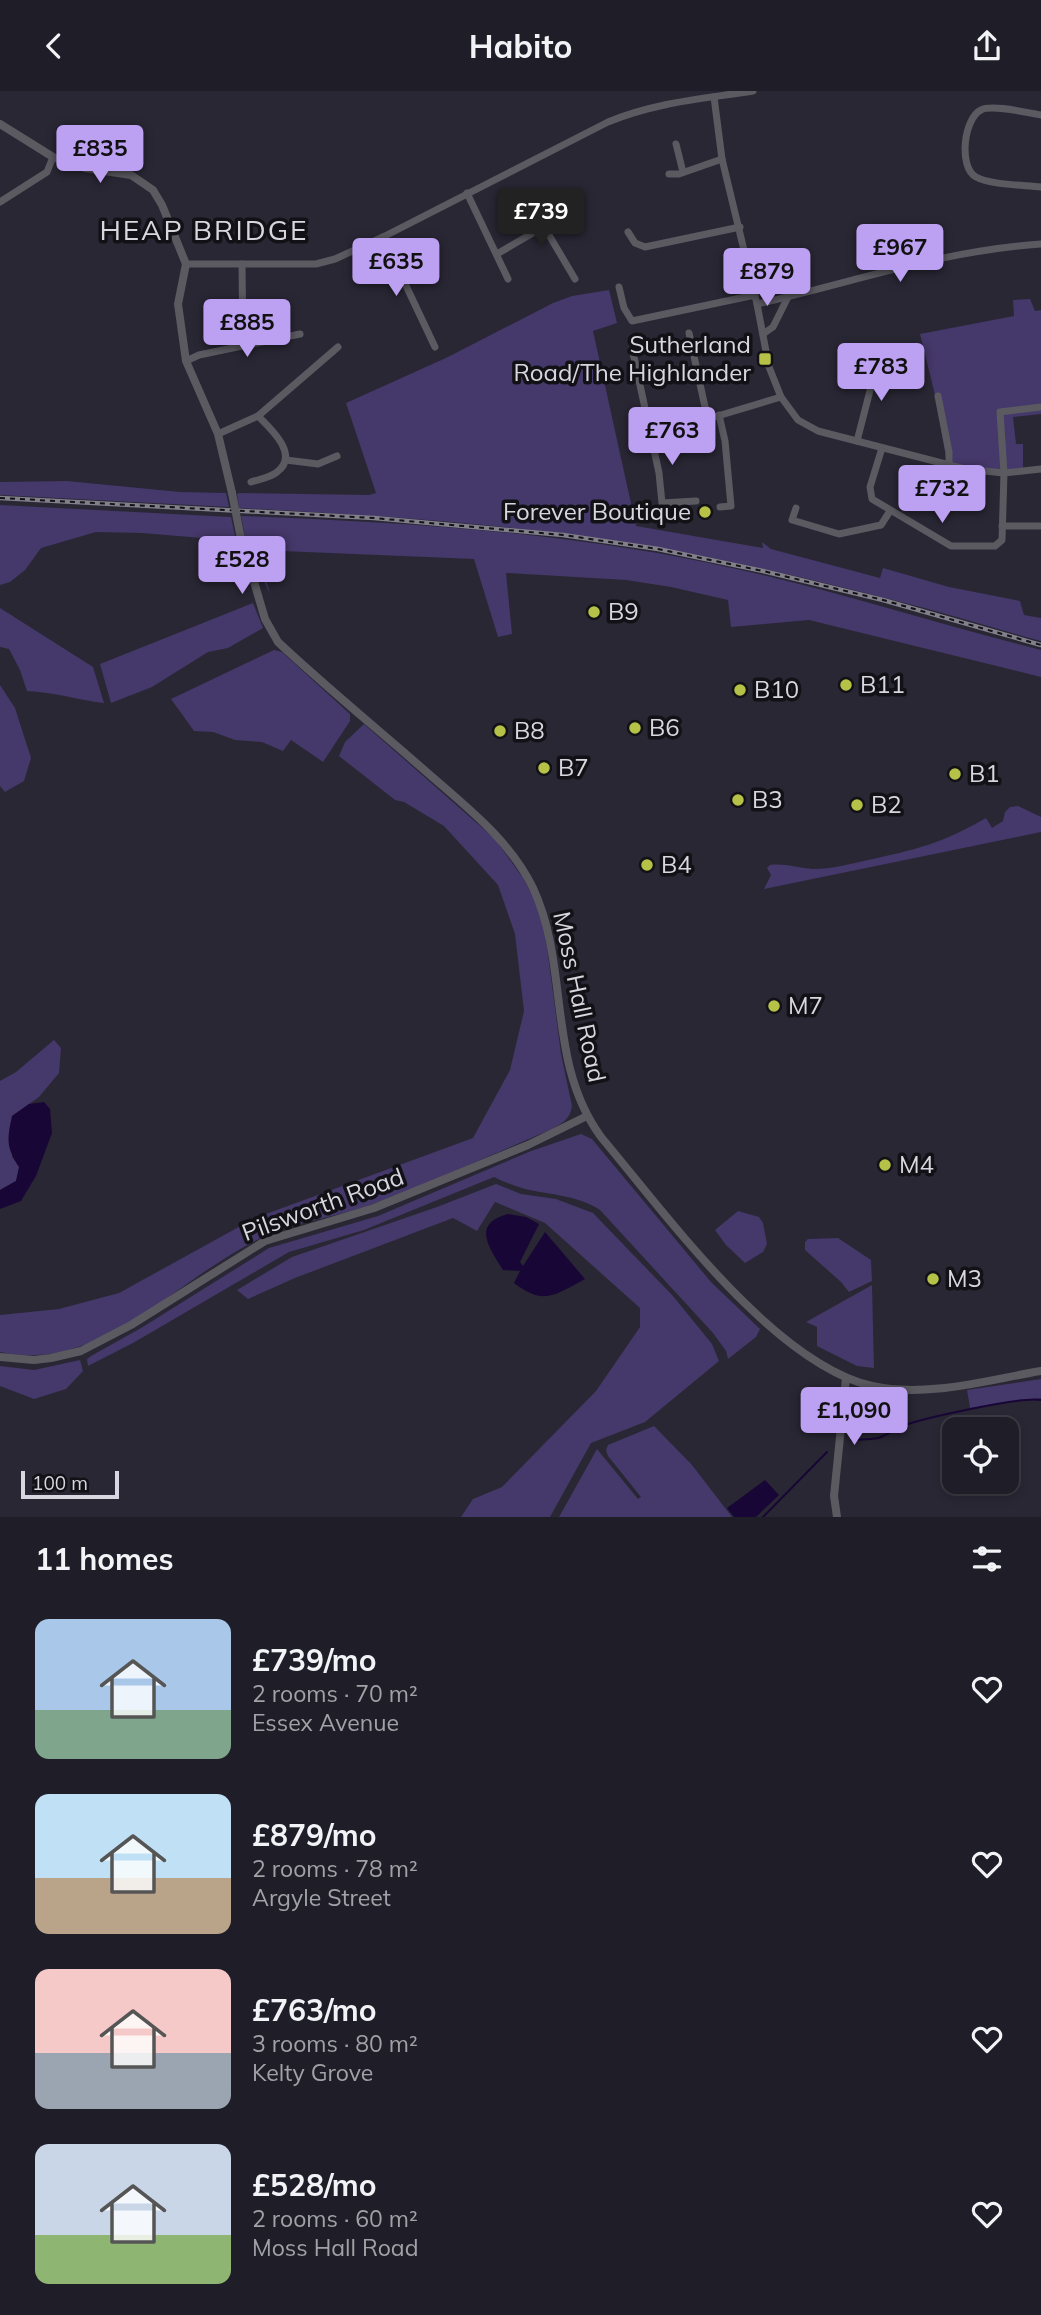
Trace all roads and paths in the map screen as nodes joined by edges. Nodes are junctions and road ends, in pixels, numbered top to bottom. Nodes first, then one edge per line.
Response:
1 (753, 91) edge
2 (715, 97) junction
3 (1041, 115) edge
4 (0, 124) edge
5 (676, 144) dead end
6 (54, 157) junction
7 (722, 159) junction
8 (683, 172) junction
9 (669, 174) dead end
10 (1041, 187) edge
11 (467, 193) junction
12 (0, 202) edge
13 (740, 227) junction
14 (628, 232) dead end
15 (383, 237) junction
16 (1041, 244) edge
17 (651, 247) junction
18 (497, 254) junction
19 (653, 256) dead end
20 (186, 264) junction
21 (242, 264) junction
22 (508, 279) dead end
23 (575, 279) dead end
24 (619, 287) dead end
25 (755, 295) junction
26 (788, 297) junction
27 (757, 304) junction
28 (689, 333) dead end
29 (300, 334) dead end
30 (763, 334) junction
31 (655, 341) dead end
32 (243, 346) junction
33 (338, 347) dead end
34 (435, 347) dead end
35 (879, 351) dead end
36 (186, 361) junction
37 (938, 396) dead end
38 (780, 397) junction
39 (1041, 407) edge
40 (258, 417) junction
41 (715, 417) junction
42 (650, 429) junction
43 (218, 434) junction
44 (857, 441) junction
45 (882, 447) junction
46 (337, 456) dead end
47 (286, 460) junction
48 (949, 466) junction
49 (1041, 469) edge
50 (1004, 473) junction
51 (251, 482) dead end
52 (696, 501) dead end
53 (720, 507) dead end
54 (796, 508) dead end
55 (890, 512) junction
56 (1002, 526) junction
57 (1041, 526) edge
58 (587, 1115) junction
59 (0, 1357) edge
60 (1041, 1371) edge
61 (846, 1378) junction
62 (837, 1517) edge

1 - 2 street
2 - 7 street
2 - 11 street
3 - 10 street
4 - 6 street
5 - 8 street
6 - 12 street
6 - 20 street
7 - 8 street
7 - 13 street
8 - 9 street
11 - 15 street
11 - 18 street
13 - 17 street
13 - 25 street
14 - 17 street
15 - 21 street
15 - 34 street
16 - 26 street
17 - 19 street
18 - 22 street
18 - 23 street
20 - 21 street
20 - 36 street, Moss Hall Road
21 - 32 street
24 - 25 street
25 - 27 street
26 - 27 street
26 - 30 street
27 - 30 street
28 - 41 street
29 - 32 street
30 - 38 street
31 - 42 street
32 - 36 street
33 - 40 street
35 - 44 street
36 - 43 street, Moss Hall Road
37 - 48 street
38 - 41 street
38 - 44 street
39 - 50 street
40 - 43 street
40 - 47 street
41 - 42 street
41 - 53 street
42 - 52 street
43 - 58 street, Moss Hall Road, bridge
44 - 45 street
45 - 48 street
45 - 55 street
46 - 47 street
47 - 51 street
48 - 50 street
49 - 50 street
50 - 56 street
54 - 55 street
55 - 56 street
56 - 57 street
58 - 59 street, Pilsworth Road
58 - 61 street, Moss Hall Road
60 - 61 street
61 - 62 street

